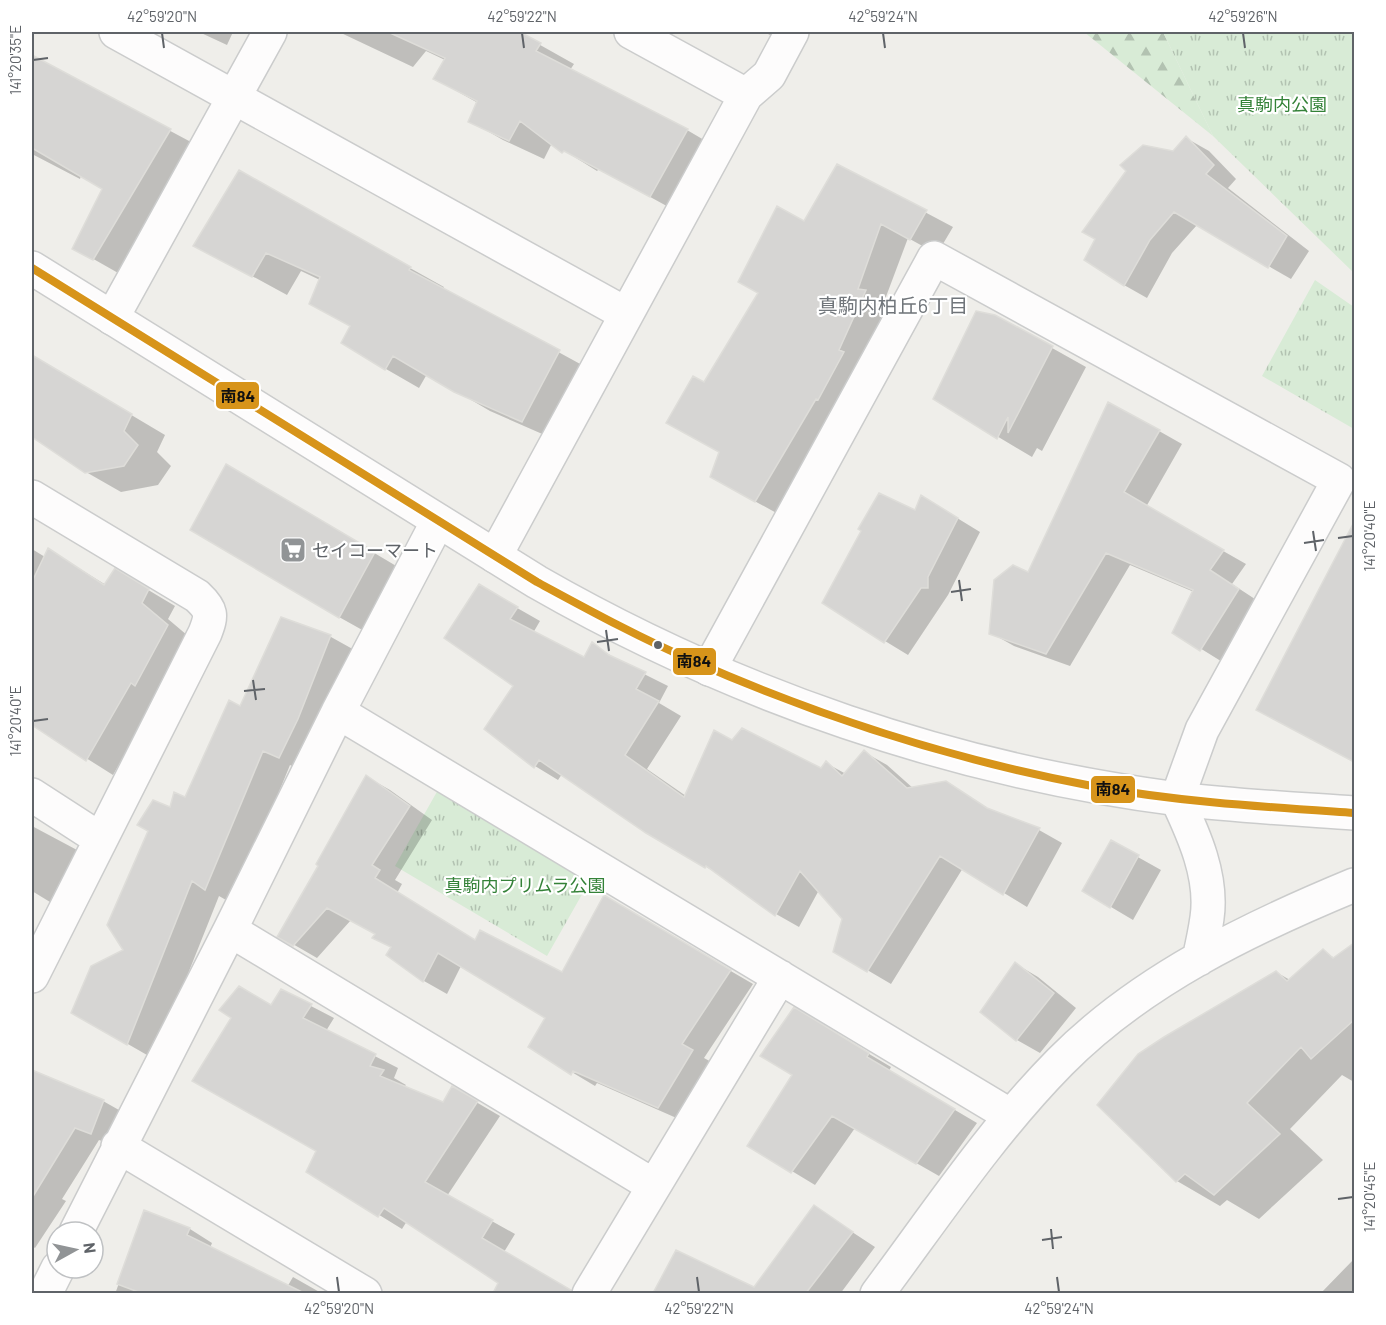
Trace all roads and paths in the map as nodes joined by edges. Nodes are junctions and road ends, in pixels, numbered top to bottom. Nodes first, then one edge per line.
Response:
1 (116, 32) edge
2 (270, 32) edge
3 (631, 32) edge
4 (792, 32) edge
5 (746, 95) junction
6 (233, 98) junction
7 (32, 268) edge
8 (626, 314) junction
9 (112, 318) junction
10 (32, 497) edge
11 (438, 521) junction
12 (495, 556) junction
13 (709, 669) junction
14 (338, 712) junction
15 (32, 795) edge
16 (1177, 799) junction
17 (1354, 813) edge
18 (100, 839) junction
19 (1354, 885) edge
20 (230, 930) junction
21 (1199, 959) junction
22 (32, 976) edge
23 (780, 977) junction
24 (1011, 1116) junction
25 (118, 1146) junction
26 (654, 1186) junction
27 (82, 1220) edge
28 (365, 1293) edge
29 (589, 1293) edge
30 (877, 1293) edge

1 - 6 street
2 - 6 street
3 - 5 street
4 - 5 street
5 - 8 street
6 - 8 street
6 - 9 street
7 - 9 street
8 - 12 street
9 - 11 street
10 - 18 street
11 - 12 street
11 - 14 street
12 - 13 street
13 - 16 street
13 - 16 street
14 - 20 street
14 - 23 street
15 - 18 street
16 - 17 street
16 - 21 street
18 - 22 street
19 - 21 street
20 - 25 street
20 - 26 street
21 - 24 street
23 - 24 street
23 - 26 street
24 - 30 street
25 - 27 street
25 - 28 street
26 - 29 street

